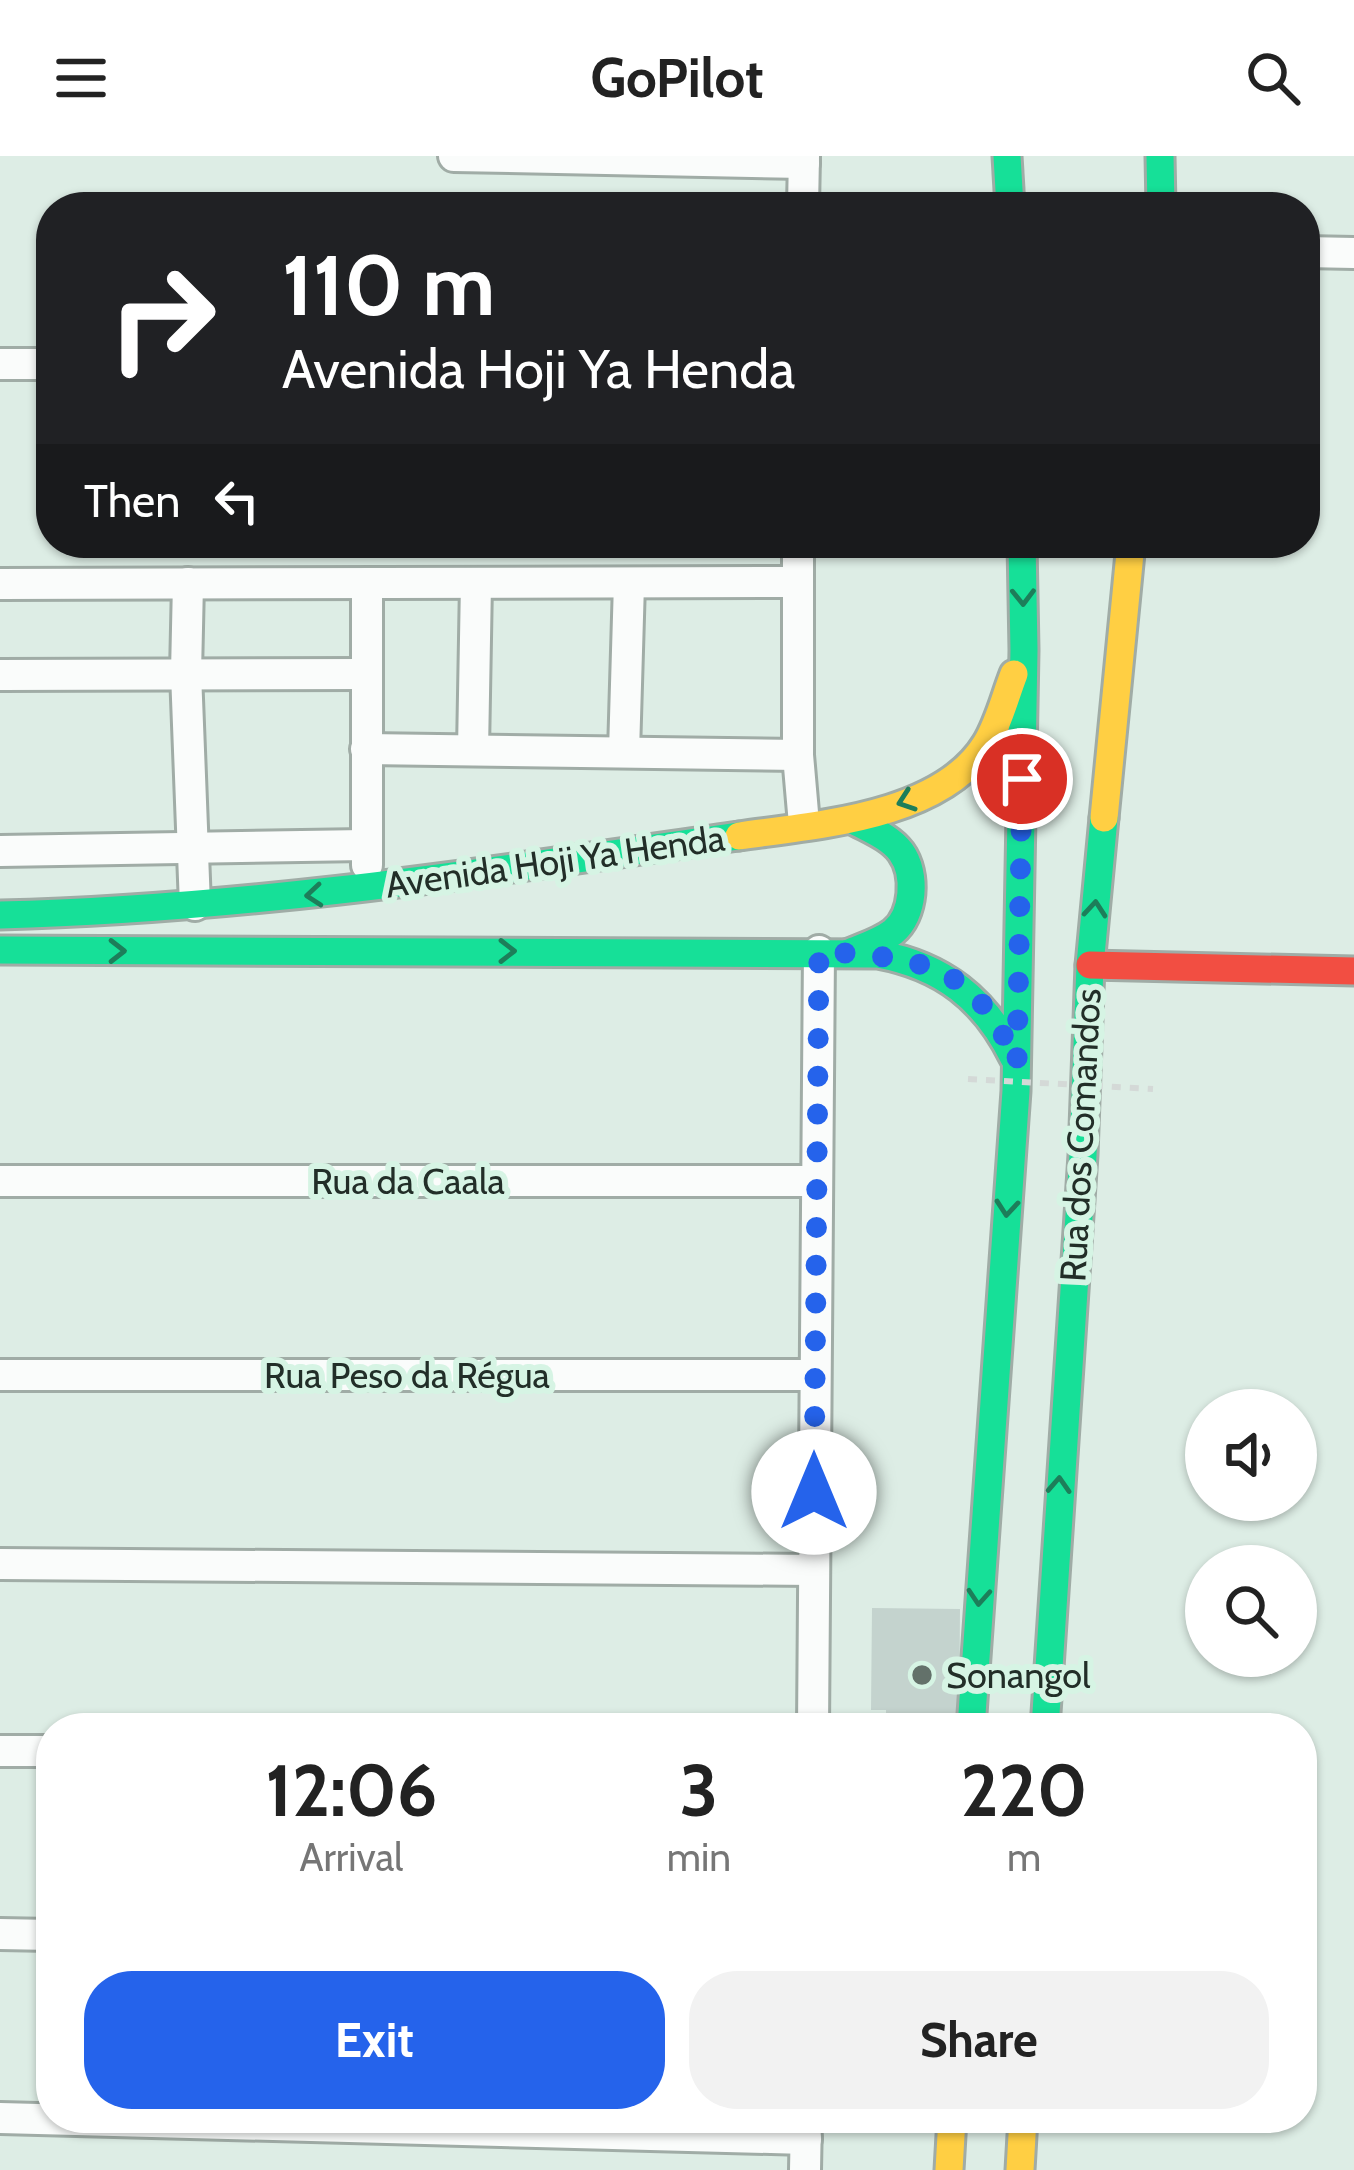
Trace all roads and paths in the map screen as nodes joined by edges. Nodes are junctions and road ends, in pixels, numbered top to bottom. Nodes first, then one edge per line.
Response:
1 (454, 156) edge
2 (1007, 156) edge
3 (1160, 156) edge
4 (804, 159) edge
5 (803, 192) edge
6 (1009, 192) edge
7 (1161, 192) edge
8 (1320, 252) edge
9 (1354, 253) edge
10 (0, 364) edge
11 (36, 364) edge
12 (798, 558) edge
13 (1022, 558) edge
14 (1130, 558) edge
15 (797, 582) junction
16 (188, 583) junction
17 (367, 583) junction
18 (476, 583) junction
19 (629, 583) junction
20 (0, 584) edge
21 (1024, 650) junction
22 (186, 673) junction
23 (367, 674) junction
24 (0, 675) edge
25 (366, 748) junction
26 (472, 750) junction
27 (624, 752) junction
28 (798, 755) junction
29 (853, 820) junction
30 (804, 824) junction
31 (365, 845) junction
32 (193, 849) junction
33 (0, 851) edge
34 (369, 888) junction
35 (195, 905) junction
36 (0, 915) edge
37 (0, 950) edge
38 (834, 952) junction
39 (1090, 965) junction
40 (1354, 971) edge
41 (1017, 1064) junction
42 (968, 1079) dead end
43 (1153, 1089) dead end
44 (0, 1181) edge
45 (817, 1181) junction
46 (0, 1375) edge
47 (815, 1375) junction
48 (0, 1564) edge
49 (814, 1570) junction
50 (813, 1713) edge
51 (971, 1713) edge
52 (1047, 1713) edge
53 (0, 1751) edge
54 (36, 1751) edge
55 (0, 1934) edge
56 (36, 1935) edge
57 (0, 2118) edge
58 (36, 2119) edge
59 (504, 2133) edge
60 (951, 2133) edge
61 (1022, 2133) edge
62 (806, 2142) edge
63 (950, 2170) edge
64 (1020, 2170) edge

1 - 4 street
2 - 6 main road
3 - 7 main road
4 - 5 street
8 - 9 street
10 - 11 street
12 - 15 street
13 -> 21 main road, Rua dos Comandos
39 -> 14 main road, Rua dos Comandos
15 - 19 street
15 - 28 street
16 - 17 street
16 - 20 street
16 - 22 street
17 - 18 street
17 - 23 street
18 - 19 street
18 - 26 street
19 - 27 street
21 -> 29 main road, Avenida Hoji Ya Henda
21 - 41 main road, Rua dos Comandos
22 - 23 street
22 - 24 street
22 - 32 street
23 - 25 street
25 - 26 street
25 - 31 street
26 - 27 street
27 - 28 street
28 - 30 street
29 - 30 main road, Avenida Hoji Ya Henda
29 - 38 main road
30 - 34 main road, Avenida Hoji Ya Henda
31 - 32 street
31 - 34 street
32 - 33 street
32 - 35 street
34 -> 35 main road, Avenida Hoji Ya Henda
35 - 36 main road, Avenida Hoji Ya Henda
37 -> 38 main road, Avenida Hoji Ya Henda
38 - 41 main road, Avenida Hoji Ya Henda
38 - 45 street
39 - 40 main road
52 -> 39 main road, Rua dos Comandos
41 -> 51 main road, Rua dos Comandos
42 - 43 path, bridge
44 - 45 street, Rua da Caala
45 - 47 street
46 - 47 street, Rua Peso da Régua
47 - 49 street
48 - 49 street
49 - 50 street
53 - 54 street
55 - 56 street
57 - 58 street
59 - 62 street
60 - 63 main road
61 - 64 main road

